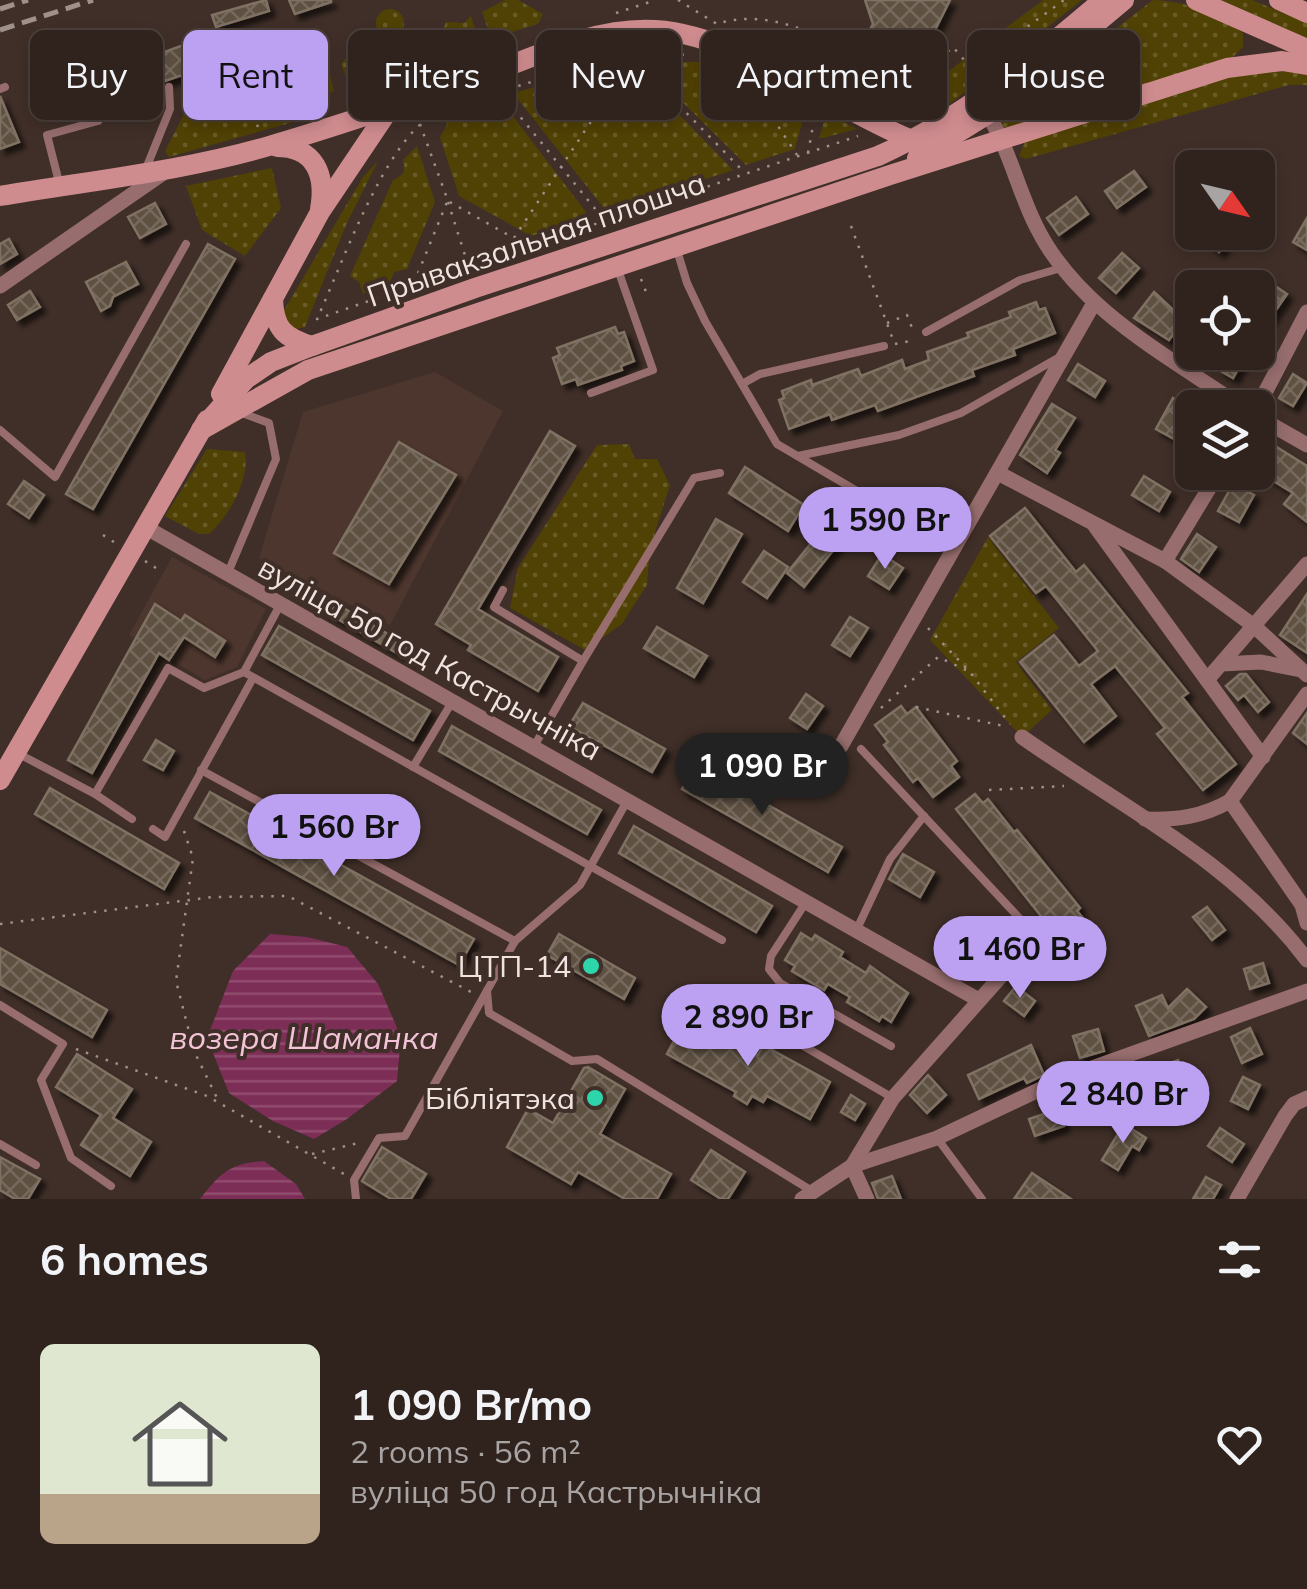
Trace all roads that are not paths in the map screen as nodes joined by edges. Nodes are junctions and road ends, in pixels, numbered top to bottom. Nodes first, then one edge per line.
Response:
1 (1103, 0) edge
2 (1124, 0) edge
3 (1196, 0) edge
4 (1279, 0) edge
5 (1307, 13) edge
6 (1069, 30) edge
7 (1084, 30) edge
8 (1307, 48) edge
9 (516, 64) edge
10 (1307, 64) edge
11 (169, 86) dead end
12 (967, 114) edge
13 (967, 118) edge
14 (352, 120) edge
15 (382, 120) edge
16 (990, 120) edge
17 (98, 121) dead end
18 (912, 140) junction
19 (1002, 140) junction
20 (265, 147) junction
21 (174, 166) junction
22 (145, 171) junction
23 (890, 175) junction
24 (96, 180) junction
25 (60, 186) junction
26 (0, 196) edge
27 (109, 212) junction
28 (320, 212) junction
29 (186, 244) dead end
30 (676, 247) junction
31 (617, 267) junction
32 (1062, 268) junction
33 (0, 286) edge
34 (273, 299) junction
35 (1094, 303) junction
36 (1307, 312) edge
37 (926, 332) dead end
38 (312, 346) junction
39 (884, 346) dead end
40 (1064, 355) junction
41 (742, 384) junction
42 (1217, 390) edge
43 (1266, 390) edge
44 (591, 393) dead end
45 (234, 410) junction
46 (1275, 426) edge
47 (0, 430) edge
48 (201, 430) junction
49 (1307, 444) edge
50 (798, 456) junction
51 (720, 473) dead end
52 (998, 473) junction
53 (1208, 490) edge
54 (1092, 522) junction
55 (145, 527) junction
56 (923, 539) dead end
57 (1165, 561) junction
58 (1307, 564) edge
59 (227, 575) junction
60 (502, 590) dead end
61 (280, 605) junction
62 (1254, 626) junction
63 (582, 661) junction
64 (1221, 664) junction
65 (244, 672) junction
66 (1304, 673) edge
67 (253, 678) junction
68 (1207, 680) junction
69 (1307, 694) edge
70 (452, 702) junction
71 (1022, 738) dead end
72 (841, 746) dead end
73 (533, 748) junction
74 (861, 749) dead end
75 (15, 752) junction
76 (1264, 757) junction
77 (412, 767) junction
78 (201, 770) junction
79 (0, 780) edge
80 (94, 794) junction
81 (627, 801) junction
82 (1230, 801) junction
83 (924, 816) junction
84 (132, 819) dead end
85 (1145, 819) junction
86 (153, 829) dead end
87 (591, 865) junction
88 (806, 902) junction
89 (1307, 923) edge
90 (856, 931) junction
91 (515, 940) junction
92 (722, 940) dead end
93 (1025, 949) joint
94 (1307, 960) edge
95 (1307, 991) edge
96 (484, 994) junction
97 (977, 999) junction
98 (726, 1001) dead end
99 (0, 1006) edge
100 (891, 1046) dead end
101 (893, 1098) junction
102 (1307, 1098) edge
103 (937, 1138) junction
104 (0, 1144) edge
105 (36, 1165) dead end
106 (852, 1166) junction
107 (111, 1186) dead end
108 (807, 1195) edge
109 (356, 1199) edge
110 (867, 1199) edge
111 (982, 1199) edge
112 (1236, 1199) edge

1 - 6 main road
2 - 7 main road
3 - 8 main road
4 - 5 main road
9 - 18 main road
10 - 19 main road
11 - 22 lane
12 - 18 main road, Прывакзальная плошча
13 - 23 main road
14 - 20 main road
15 - 28 main road
16 - 19 street
17 - 25 lane
18 - 38 main road, Прывакзальная плошча
19 - 23 main road
19 - 32 street
20 - 21 main road
20 - 28 main road
21 - 22 main road
21 - 27 street
22 - 24 main road
23 - 30 main road, Прывакзальная плошча
24 - 25 main road
24 - 27 street
25 - 26 main road
27 - 33 street
28 - 34 main road
29 - 47 lane
30 - 31 main road, Прывакзальная плошча
30 - 41 lane
31 - 44 lane
31 - 45 main road, Прывакзальная плошча
32 - 35 street
32 - 37 lane
34 - 38 main road
34 - 48 main road
35 - 40 street
35 - 42 street
36 - 43 street
38 - 48 main road, Прывакзальная плошча
39 - 41 lane
40 - 50 lane
40 - 52 street
41 - 50 lane
45 - 48 main road, Прывакзальная плошча
45 - 59 lane
46 - 49 street
48 - 55 main road
50 - 56 lane
51 - 63 lane
52 - 54 street
52 - 72 street
53 - 57 street
54 - 57 street
54 - 68 street
55 - 59 street, вуліца 50 год Кастрычніка
55 - 75 main road
57 - 62 street
58 - 62 street
59 - 61 street, вуліца 50 год Кастрычніка
60 - 63 lane
61 - 65 lane
61 - 70 street, вуліца 50 год Кастрычніка
62 - 64 street
62 - 66 street
63 - 73 lane
64 - 66 street
64 - 68 street
65 - 67 lane
65 - 80 lane
67 - 77 lane
67 - 78 lane
68 - 76 street
69 - 76 street
70 - 73 street, вуліца 50 год Кастрычніка
70 - 77 lane
71 - 85 street
73 - 81 street, вуліца 50 год Кастрычніка
74 - 83 lane
75 - 79 main road
75 - 80 lane
76 - 82 street
77 - 87 lane
78 - 86 lane
78 - 91 lane
80 - 84 lane
81 - 87 lane
81 - 88 street, вуліца 50 год Кастрычніка
82 - 85 street
82 - 89 street
83 - 90 lane
83 - 93 lane
85 - 94 street
87 - 91 lane
87 - 92 lane
88 - 90 street, вуліца 50 год Кастрычніка
88 - 100 lane
90 - 97 street, вуліца 50 год Кастрычніка
91 - 96 lane
93 - 97 street
95 - 103 street
96 - 108 lane
96 - 109 lane
97 - 101 street
98 - 101 lane
99 - 107 lane
101 - 106 street
102 - 112 street
103 - 106 street
103 - 111 lane
104 - 105 lane
106 - 108 street
106 - 110 street

